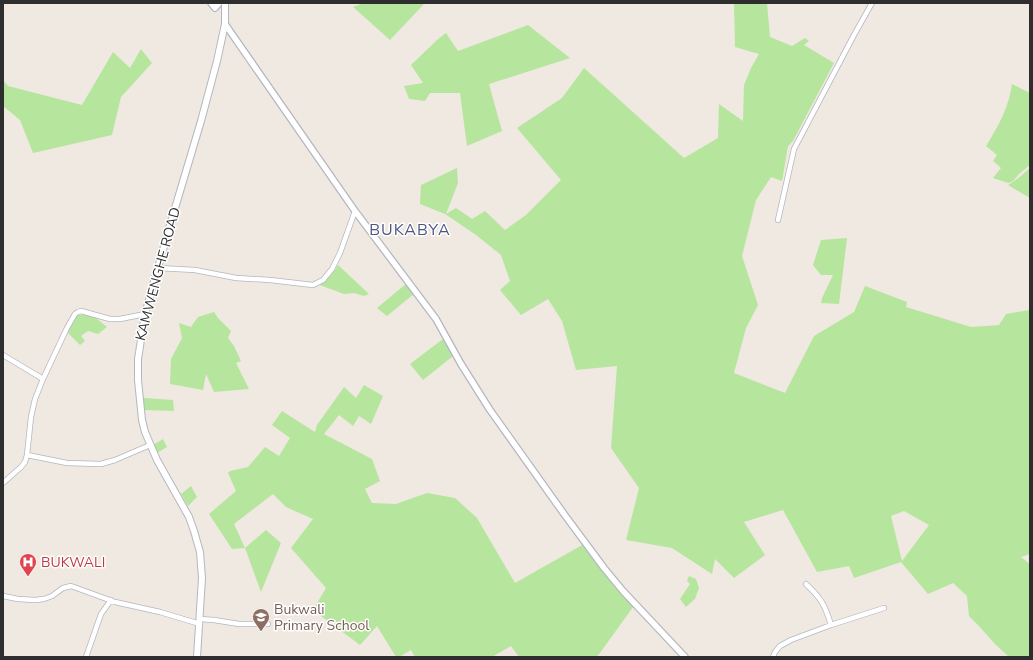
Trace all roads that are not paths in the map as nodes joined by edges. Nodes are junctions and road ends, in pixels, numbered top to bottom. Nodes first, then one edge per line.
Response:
1 (211, 3) edge
2 (219, 3) edge
3 (225, 3) edge
4 (872, 3) edge
5 (225, 24) junction
6 (355, 211) junction
7 (778, 220) dead end
8 (158, 268) junction
9 (145, 314) junction
10 (3, 355) edge
11 (43, 379) junction
12 (150, 445) junction
13 (27, 456) junction
14 (3, 483) edge
15 (806, 584) dead end
16 (3, 596) edge
17 (111, 600) junction
18 (884, 608) dead end
19 (200, 621) junction
20 (268, 624) dead end
21 (831, 625) junction
22 (86, 657) edge
23 (197, 657) edge
24 (685, 657) edge
25 (773, 657) edge

1 - 2 street
3 - 5 main road, KAMWENGHE ROAD
4 - 7 street
5 - 6 street
5 - 8 main road, KAMWENGHE ROAD
6 - 8 street
6 - 24 street
8 - 9 main road, KAMWENGHE ROAD
9 - 11 street
9 - 12 main road, KAMWENGHE ROAD
10 - 11 street
11 - 13 street
12 - 13 street
12 - 19 main road, KAMWENGHE ROAD
13 - 14 street
15 - 21 street
16 - 17 street
17 - 19 street
17 - 22 street
18 - 21 street
19 - 20 street
19 - 23 main road, KAMWENGHE ROAD
21 - 25 street

